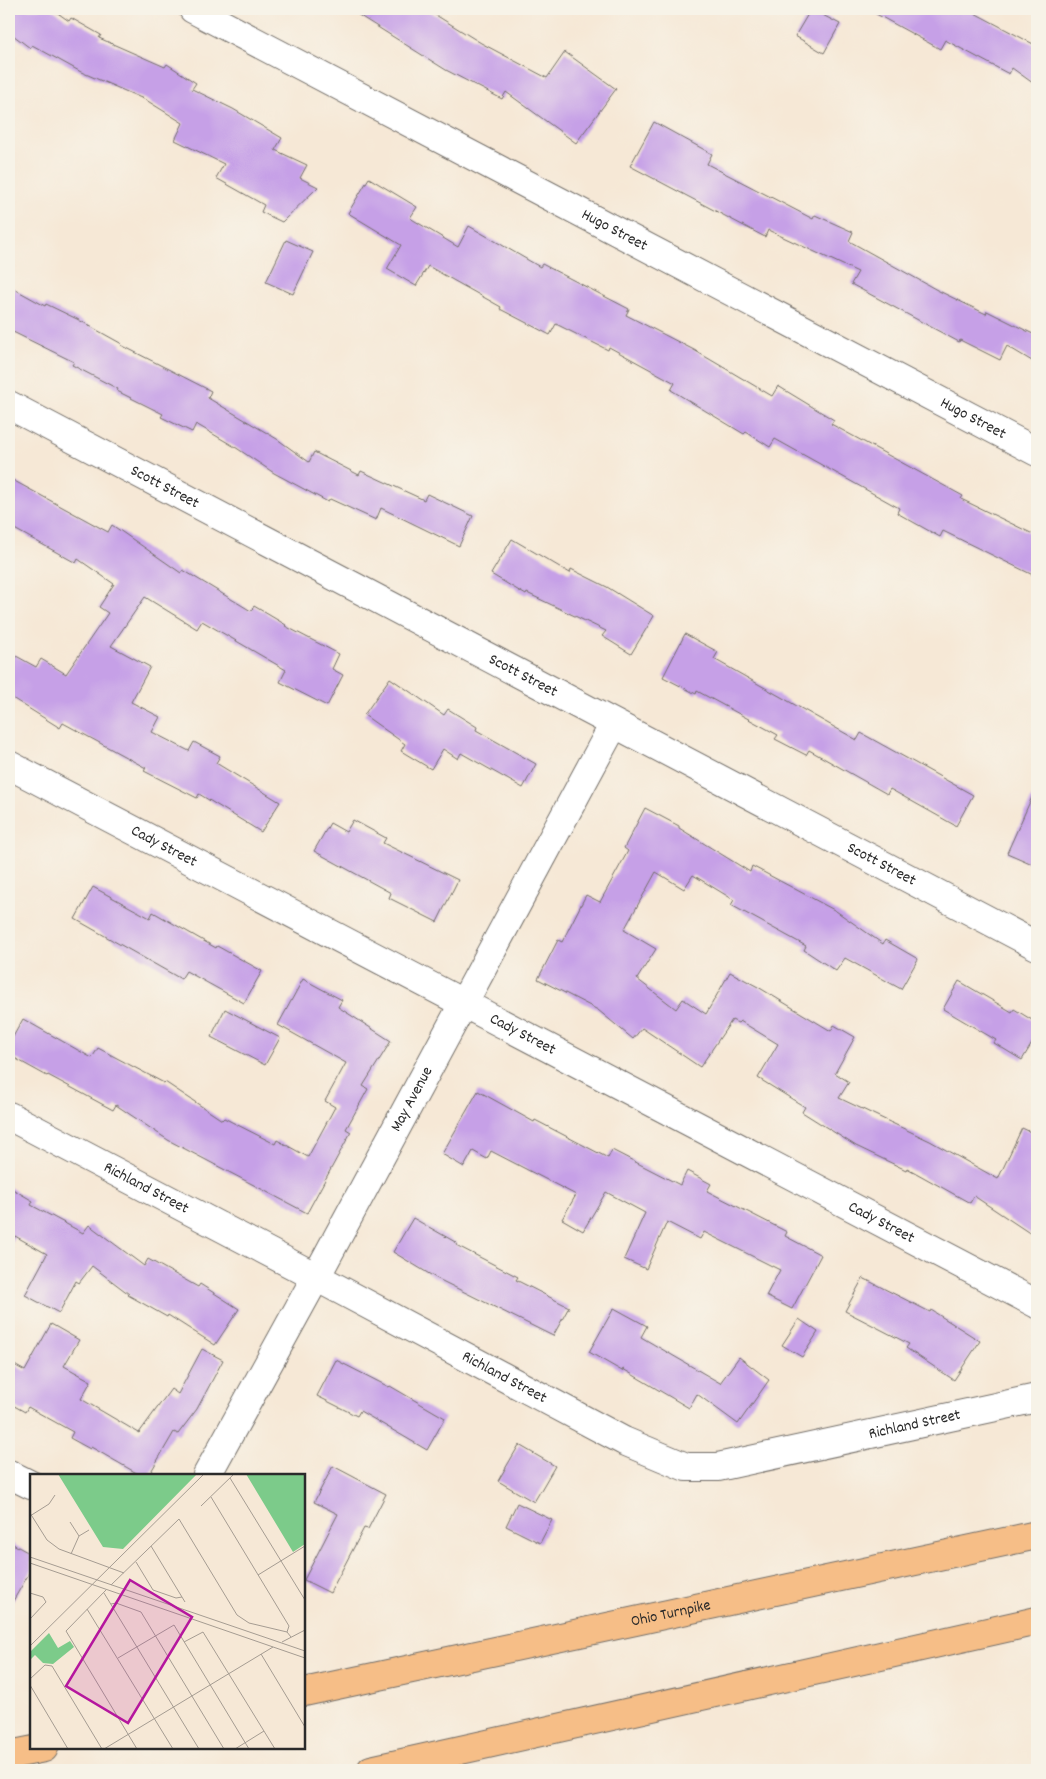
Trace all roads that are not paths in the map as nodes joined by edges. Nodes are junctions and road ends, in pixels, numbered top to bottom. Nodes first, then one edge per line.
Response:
1 (193, 9) edge
2 (9, 405) edge
3 (1037, 452) edge
4 (614, 724) junction
5 (9, 765) edge
6 (1037, 946) edge
7 (464, 1003) junction
8 (9, 1116) edge
9 (316, 1277) junction
10 (1037, 1304) edge
11 (1037, 1398) edge
12 (9, 1474) edge
13 (209, 1474) edge
14 (30, 1484) edge
15 (1037, 1535) edge
16 (1037, 1621) edge
17 (305, 1692) edge
18 (39, 1749) edge
19 (9, 1755) edge
20 (371, 1770) edge

1 - 3 street, Hugo Street
2 - 4 street, Scott Street
4 - 6 street, Scott Street
4 - 7 street, May Avenue
5 - 7 street, Cady Street
7 - 9 street, May Avenue
7 - 10 street, Cady Street
8 - 9 street, Richland Street
9 - 11 street, Richland Street
9 - 13 street, May Avenue
12 - 14 street
15 - 17 highway, Ohio Turnpike
16 - 20 highway
18 - 19 highway

